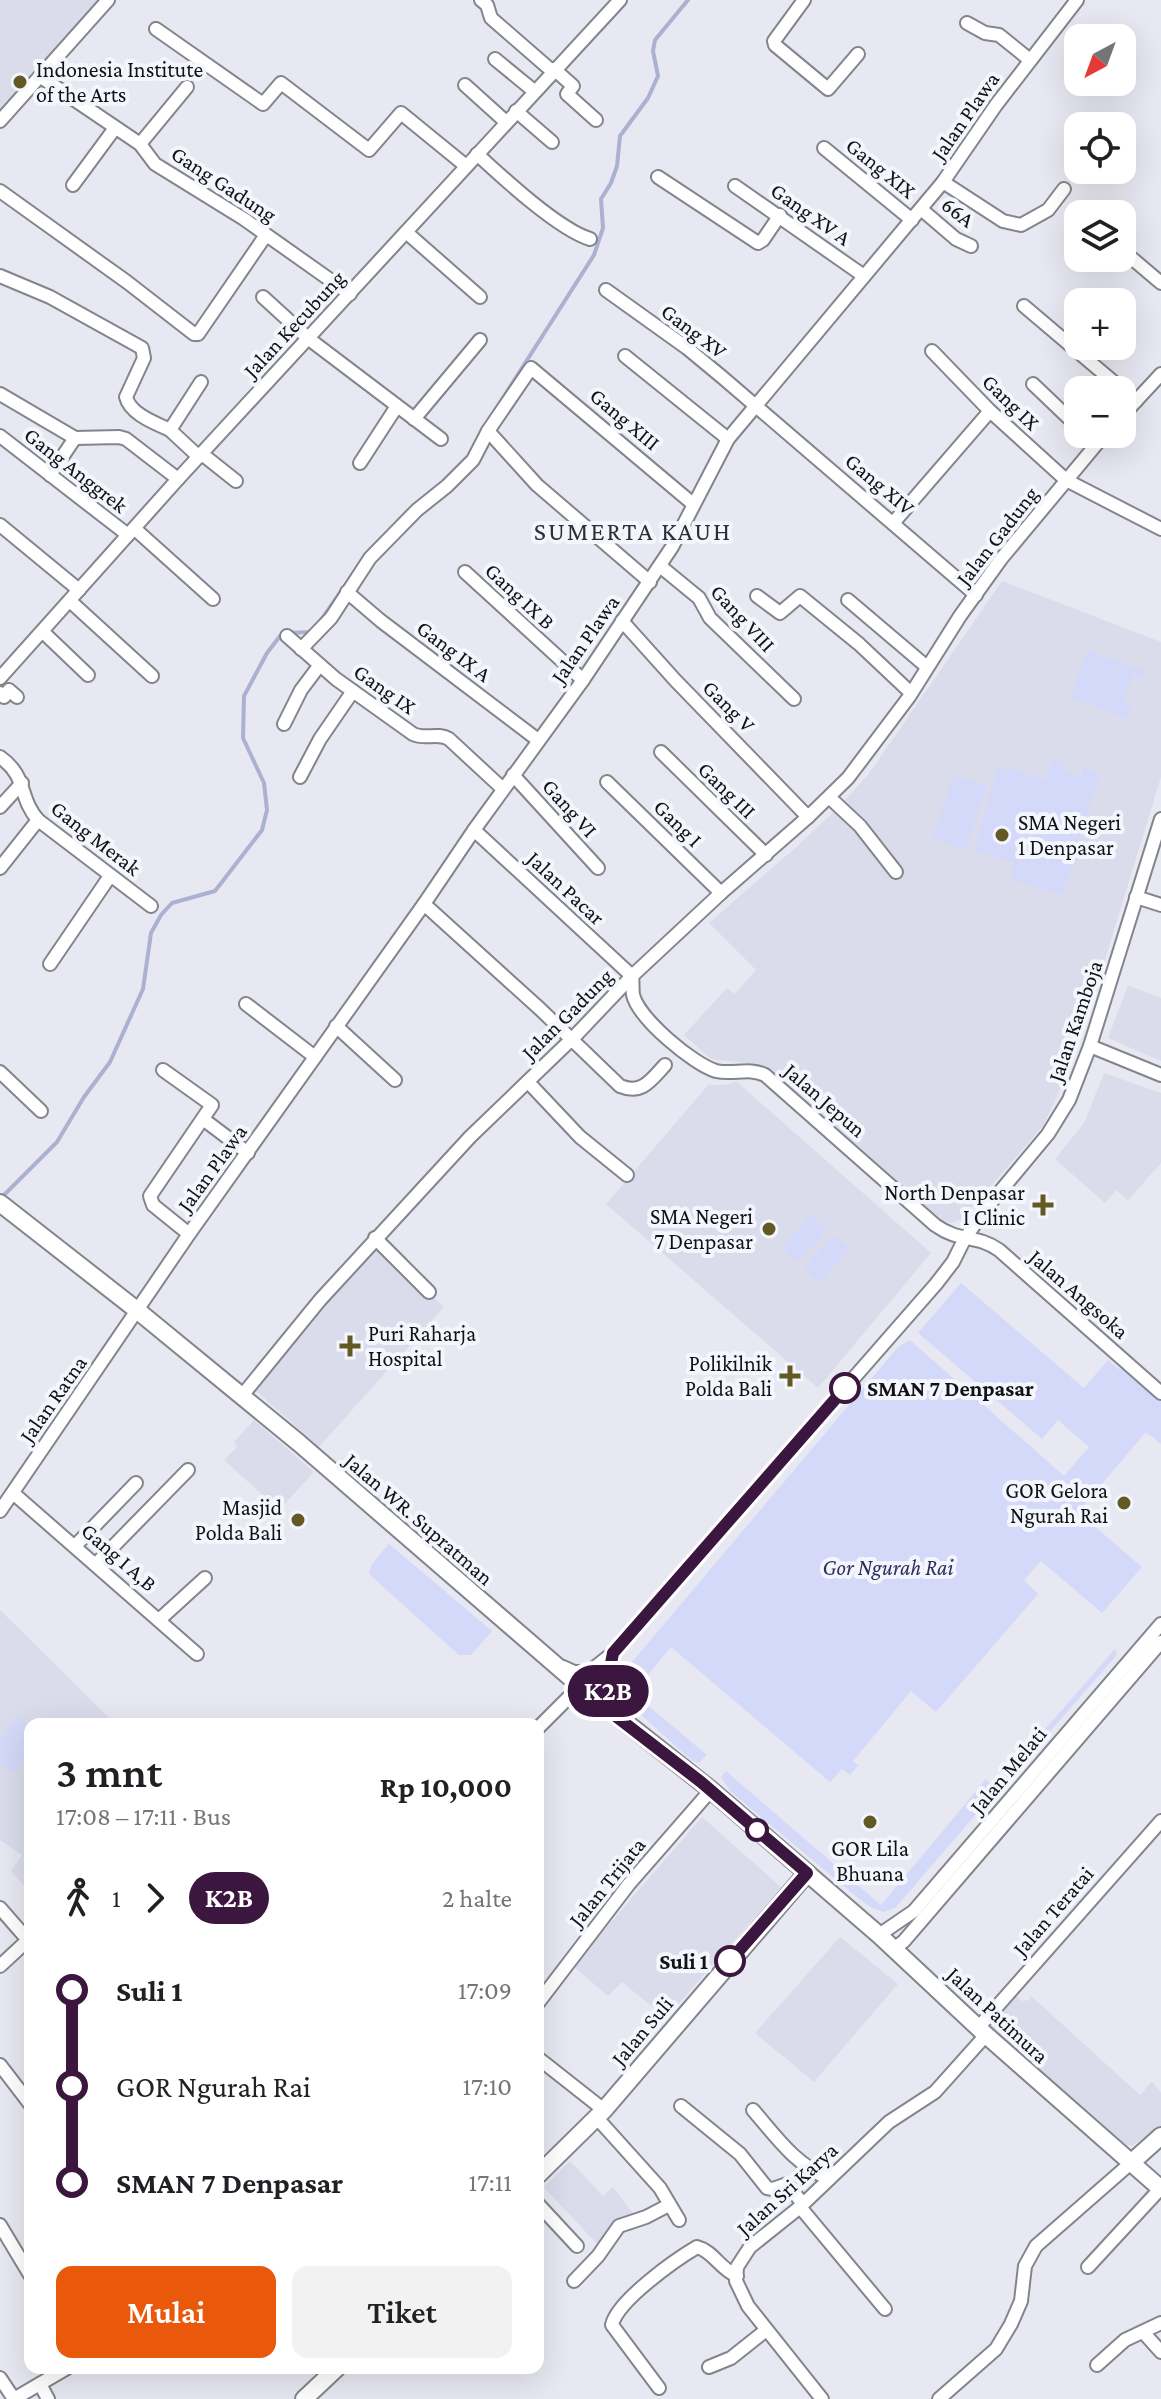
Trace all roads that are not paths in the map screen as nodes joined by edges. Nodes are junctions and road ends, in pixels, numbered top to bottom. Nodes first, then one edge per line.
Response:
1 (108, 0) edge
2 (481, 0) edge
3 (620, 0) edge
4 (804, 0) edge
5 (1077, 0) edge
6 (967, 23) dead end
7 (156, 29) dead end
8 (858, 54) dead end
9 (495, 59) dead end
10 (1030, 60) junction
11 (553, 70) junction
12 (41, 77) junction
13 (465, 85) dead end
14 (187, 87) dead end
15 (534, 91) junction
16 (516, 111) junction
17 (596, 120) dead end
18 (0, 121) edge
19 (506, 122) junction
20 (115, 128) junction
21 (552, 142) dead end
22 (140, 144) junction
23 (824, 148) dead end
24 (477, 154) junction
25 (466, 166) junction
26 (658, 177) dead end
27 (943, 182) junction
28 (73, 185) dead end
29 (735, 186) dead end
30 (1064, 189) dead end
31 (0, 191) edge
32 (917, 214) junction
33 (780, 215) junction
34 (406, 232) junction
35 (266, 235) junction
36 (590, 239) dead end
37 (971, 246) dead end
38 (1136, 262) edge
39 (0, 276) edge
40 (864, 276) junction
41 (1161, 283) edge
42 (606, 290) dead end
43 (350, 294) junction
44 (263, 297) dead end
45 (480, 297) dead end
46 (1024, 306) dead end
47 (309, 339) junction
48 (480, 340) dead end
49 (932, 351) dead end
50 (625, 356) dead end
51 (1161, 374) edge
52 (1107, 376) edge
53 (201, 382) dead end
54 (1033, 384) dead end
55 (0, 394) edge
56 (1136, 401) edge
57 (397, 406) junction
58 (756, 406) junction
59 (990, 411) junction
60 (1064, 414) edge
61 (414, 419) junction
62 (170, 430) junction
63 (488, 431) junction
64 (0, 436) edge
65 (75, 438) junction
66 (441, 439) dead end
67 (728, 439) junction
68 (1093, 448) edge
69 (200, 456) junction
70 (360, 463) dead end
71 (50, 475) junction
72 (178, 479) junction
73 (1066, 480) junction
74 (236, 481) dead end
75 (693, 504) junction
76 (894, 522) junction
77 (0, 525) edge
78 (1161, 529) edge
79 (132, 532) junction
80 (660, 566) junction
81 (465, 572) dead end
82 (650, 582) junction
83 (79, 590) junction
84 (347, 592) junction
85 (976, 595) junction
86 (757, 596) dead end
87 (213, 599) dead end
88 (848, 600) dead end
89 (70, 601) junction
90 (622, 621) junction
91 (43, 632) junction
92 (287, 636) dead end
93 (301, 649) junction
94 (319, 666) junction
95 (927, 667) junction
96 (1, 675) edge
97 (88, 675) dead end
98 (152, 676) dead end
99 (583, 680) junction
100 (353, 691) junction
101 (0, 693) edge
102 (911, 693) junction
103 (17, 697) dead end
104 (794, 699) dead end
105 (284, 724) dead end
106 (538, 740) junction
107 (661, 752) dead end
108 (0, 757) edge
109 (513, 775) junction
110 (300, 777) dead end
111 (607, 782) dead end
112 (22, 783) junction
113 (503, 789) junction
114 (829, 797) junction
115 (0, 807) edge
116 (808, 817) junction
117 (1161, 819) edge
118 (38, 820) junction
119 (474, 830) junction
120 (766, 855) junction
121 (0, 868) edge
122 (598, 868) dead end
123 (896, 872) dead end
124 (110, 876) junction
125 (721, 893) junction
126 (1136, 897) junction
127 (424, 904) junction
128 (1161, 905) edge
129 (151, 906) dead end
130 (50, 964) dead end
131 (632, 976) junction
132 (246, 1004) dead end
133 (336, 1026) junction
134 (570, 1041) junction
135 (1090, 1046) junction
136 (315, 1057) junction
137 (665, 1065) dead end
138 (163, 1070) dead end
139 (0, 1072) edge
140 (1161, 1075) edge
141 (395, 1080) dead end
142 (528, 1082) junction
143 (41, 1111) dead end
144 (203, 1119) junction
145 (248, 1153) junction
146 (627, 1175) dead end
147 (1, 1203) edge
148 (189, 1234) junction
149 (375, 1238) junction
150 (964, 1240) junction
151 (429, 1292) dead end
152 (138, 1311) junction
153 (1161, 1393) edge
154 (241, 1397) junction
155 (188, 1470) dead end
156 (136, 1483) dead end
157 (13, 1493) junction
158 (1, 1508) edge
159 (75, 1546) junction
160 (96, 1564) junction
161 (205, 1578) dead end
162 (159, 1620) junction
163 (1161, 1624) edge
164 (1161, 1642) edge
165 (613, 1653) junction
166 (197, 1654) dead end
167 (553, 1663) junction
168 (580, 1686) junction
169 (613, 1714) junction
170 (544, 1722) edge
171 (711, 1790) junction
172 (1161, 1821) edge
173 (807, 1873) junction
174 (0, 1908) edge
175 (24, 1935) edge
176 (879, 1935) junction
177 (24, 1944) edge
178 (894, 1949) junction
179 (0, 1966) edge
180 (544, 1995) edge
181 (982, 2032) junction
182 (544, 2063) edge
183 (0, 2065) edge
184 (24, 2096) edge
185 (681, 2106) dead end
186 (753, 2110) dead end
187 (601, 2114) junction
188 (1161, 2136) edge
189 (1132, 2162) junction
190 (544, 2169) edge
191 (829, 2179) junction
192 (1161, 2189) edge
193 (669, 2205) junction
194 (802, 2205) junction
195 (544, 2210) edge
196 (679, 2220) dead end
197 (0, 2225) edge
198 (577, 2246) dead end
199 (24, 2265) edge
200 (1088, 2267) dead end
201 (737, 2276) junction
202 (574, 2281) dead end
203 (885, 2309) dead end
204 (1161, 2323) edge
205 (765, 2331) junction
206 (1143, 2332) junction
207 (1161, 2352) edge
208 (1097, 2365) dead end
209 (709, 2367) dead end
210 (57, 2374) edge
211 (331, 2374) edge
212 (0, 2378) edge
213 (40, 2384) junction
214 (659, 2388) dead end
215 (14, 2399) edge
216 (48, 2399) edge
217 (304, 2399) edge
218 (822, 2399) edge
219 (939, 2399) edge

1 - 12 street
2 - 11 street
3 - 11 street, Jalan Kecubung
4 - 8 street
5 - 10 street, Jalan Plawa
6 - 10 street
7 - 25 street
9 - 15 street
10 - 27 street, Jalan Plawa
11 - 15 street, Jalan Kecubung
11 - 17 street
12 - 18 street
12 - 20 street, Gang Gadung
13 - 19 street
14 - 22 street
15 - 16 street, Jalan Kecubung
16 - 19 street, Jalan Kecubung
16 - 21 street
19 - 24 street, Jalan Kecubung
20 - 22 street, Gang Gadung
20 - 28 street
22 - 35 street, Gang Gadung
23 - 32 street, Gang XIX
24 - 25 street, Jalan Kecubung
24 - 36 street
25 - 34 street, Jalan Kecubung
26 - 33 street
27 - 30 street
27 - 32 street, Jalan Plawa
29 - 33 street, Gang XV A
31 - 35 street
32 - 37 street, 66A
32 - 40 street, Jalan Plawa
33 - 40 street, Gang XV A
34 - 43 street, Jalan Kecubung
34 - 45 street
35 - 43 street, Gang Gadung
38 - 41 street
39 - 62 street
40 - 58 street, Jalan Plawa
42 - 58 street, Gang XV
43 - 47 street, Jalan Kecubung
44 - 47 street
46 - 52 street
47 - 57 street
47 - 69 street, Jalan Kecubung
48 - 61 street
49 - 59 street, Gang IX
50 - 67 street
51 - 56 street
53 - 62 street
54 - 60 street
55 - 65 street
57 - 61 street
57 - 70 street
58 - 67 street, Jalan Plawa
58 - 76 street, Gang XIV
59 - 73 street, Gang IX
59 - 76 street
61 - 66 street
62 - 69 street
63 - 75 street, Gang XIII
63 - 82 street
63 - 84 street
64 - 71 street, Gang Anggrek
65 - 71 street
65 - 72 street
67 - 75 street, Jalan Plawa
68 - 73 street, Jalan Gadung
69 - 72 street, Jalan Kecubung
69 - 74 street
71 - 79 street, Gang Anggrek
72 - 79 street, Jalan Kecubung
73 - 78 street, Gang IX
73 - 85 street, Jalan Gadung
75 - 80 street, Jalan Plawa
76 - 85 street, Gang XIV
77 - 83 street
79 - 83 street, Jalan Kecubung
79 - 87 street, Gang Anggrek
80 - 82 street, Jalan Plawa
80 - 104 street, Gang VIII
81 - 99 street, Gang IX B
82 - 90 street, Jalan Plawa
83 - 89 street, Jalan Kecubung
84 - 93 street
84 - 106 street, Gang IX A
85 - 95 street, Jalan Gadung
86 - 102 street
88 - 95 street
89 - 91 street, Jalan Kecubung
89 - 98 street
90 - 99 street, Jalan Plawa
90 - 116 street, Gang V
91 - 96 street, Jalan Kecubung
91 - 97 street
92 - 93 street, Gang IX
93 - 94 street, Gang IX
94 - 100 street, Gang IX
94 - 105 street
95 - 102 street, Jalan Gadung
99 - 106 street, Jalan Plawa
100 - 110 street
100 - 113 street, Gang IX
101 - 103 street
102 - 114 street, Jalan Gadung
106 - 109 street, Jalan Plawa
107 - 120 street, Gang III
108 - 112 street, Gang Merak
109 - 113 street, Jalan Plawa
109 - 122 street, Gang VI
111 - 125 street, Gang I
112 - 115 street
112 - 118 street, Gang Merak
113 - 119 street, Jalan Plawa
114 - 116 street, Jalan Gadung
114 - 123 street
116 - 120 street, Jalan Gadung
117 - 126 street, Jalan Kamboja
118 - 121 street
118 - 124 street, Gang Merak
119 - 127 street, Jalan Plawa
119 - 131 street, Jalan Pacar
120 - 125 street, Jalan Gadung
124 - 129 street, Gang Merak
124 - 130 street
125 - 131 street, Jalan Gadung
126 - 128 street
126 - 135 street, Jalan Kamboja
127 - 133 street, Jalan Plawa
127 - 134 street
131 - 134 street, Jalan Gadung
131 - 150 street, Jalan Jepun
132 - 136 street
133 - 136 street, Jalan Plawa
133 - 141 street
134 - 137 street
134 - 142 street, Jalan Gadung
135 - 140 street
135 - 150 street, Jalan Kamboja
136 - 145 street, Jalan Plawa
138 - 144 street
139 - 143 street
142 - 146 street
142 - 149 street, Jalan Gadung
144 - 145 street
144 - 148 street
145 - 148 street, Jalan Plawa
147 - 152 main road, Jalan WR. Supratman
148 - 152 street, Jalan Plawa
149 - 151 street
149 - 154 street, Jalan Gadung
150 - 153 street, Jalan Angsoka
150 - 165 street, Jalan Kamboja
152 - 154 main road, Jalan WR. Supratman
152 - 157 street, Jalan Ratna
154 - 167 main road, Jalan WR. Supratman
155 - 160 street
156 - 159 street
157 - 158 street, Jalan Ratna
157 - 159 street, Gang I A,B
159 - 160 street, Gang I A,B
160 - 162 street, Gang I A,B
161 - 162 street
162 - 166 street, Gang I A,B
163 - 176 street, Jalan Melati
164 - 178 street, Jalan Melati
165 - 167 street, Jalan Kamboja
165 - 169 street
167 - 168 main road, Jalan WR. Supratman
168 - 169 main road, Jalan WR. Supratman
168 - 170 street
169 - 171 main road, Jalan WR. Supratman
171 - 173 main road, Jalan WR. Supratman
171 - 180 street, Jalan Trijata
172 - 181 street, Jalan Teratai
173 - 176 main road, Jalan Patimura
173 - 187 main road, Jalan Suli
174 - 175 street
176 - 178 main road, Jalan Patimura
177 - 179 street
178 - 181 main road, Jalan Patimura
181 - 189 main road, Jalan Patimura
181 - 191 street, Jalan Sri Karya
182 - 187 street
183 - 184 street
185 - 194 street
186 - 191 street
187 - 190 main road, Jalan Suli
187 - 193 street
188 - 189 main road
189 - 192 main road, Jalan Patimura
189 - 219 street
191 - 194 street, Jalan Sri Karya
192 - 200 street
193 - 196 street
193 - 202 street
194 - 201 street, Jalan Sri Karya
194 - 203 street
195 - 198 street
197 - 199 street
201 - 205 street
201 - 214 street
204 - 206 street
205 - 209 street
205 - 218 street
206 - 207 street
206 - 208 street
210 - 213 street
211 - 217 main road
212 - 215 street
213 - 215 street
213 - 216 street

